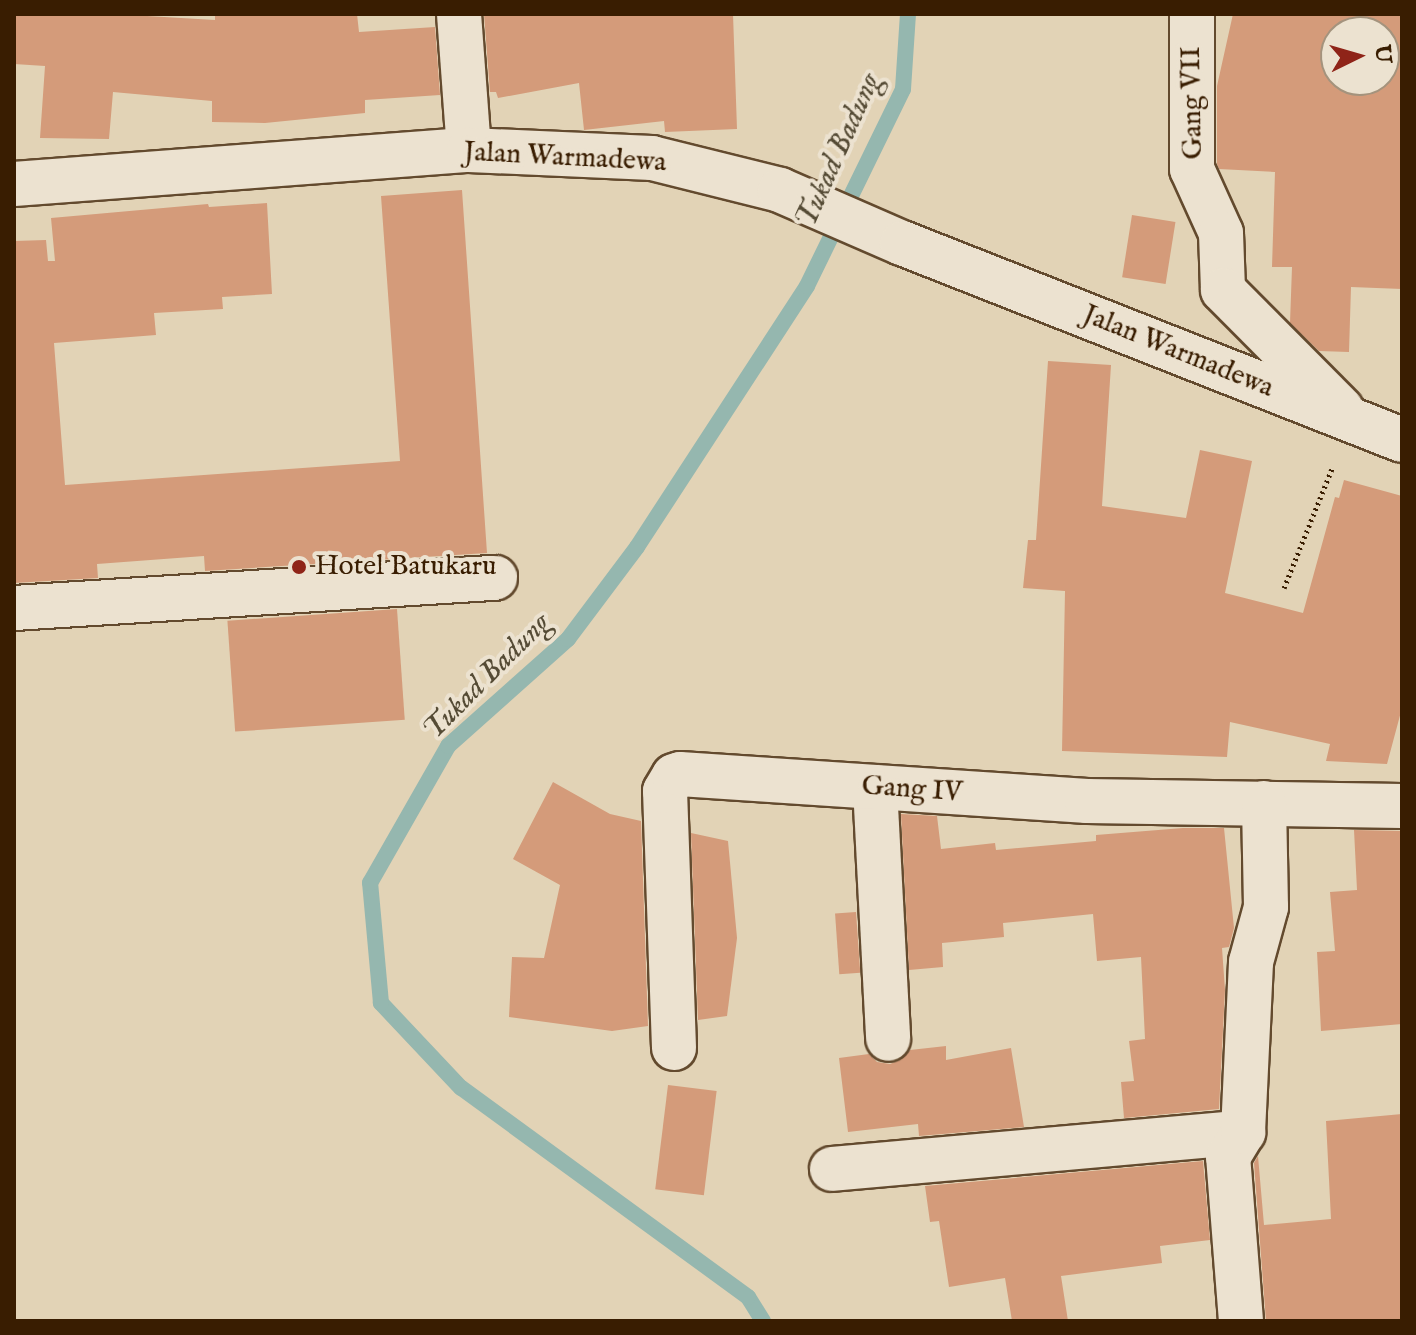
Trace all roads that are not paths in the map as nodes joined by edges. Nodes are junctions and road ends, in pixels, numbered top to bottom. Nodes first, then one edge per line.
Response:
1 (459, 14) edge
2 (1192, 14) edge
3 (469, 150) junction
4 (14, 184) edge
5 (1353, 421) junction
6 (1402, 440) edge
7 (495, 578) dead end
8 (14, 608) edge
9 (875, 787) junction
10 (1399, 795) edge
11 (1264, 803) junction
12 (888, 1039) dead end
13 (674, 1048) dead end
14 (1243, 1132) junction
15 (832, 1169) dead end
16 (1241, 1321) edge

1 - 3 street
2 - 5 street, Gang VII
3 - 4 street, Jalan Warmadewa
3 - 5 street, Jalan Warmadewa
5 - 6 street, Jalan Warmadewa
7 - 8 street
9 - 11 street, Gang IV
9 - 12 street
9 - 13 street, Gang IV
10 - 11 street, Gang IV
11 - 14 street
14 - 15 street
14 - 16 street

